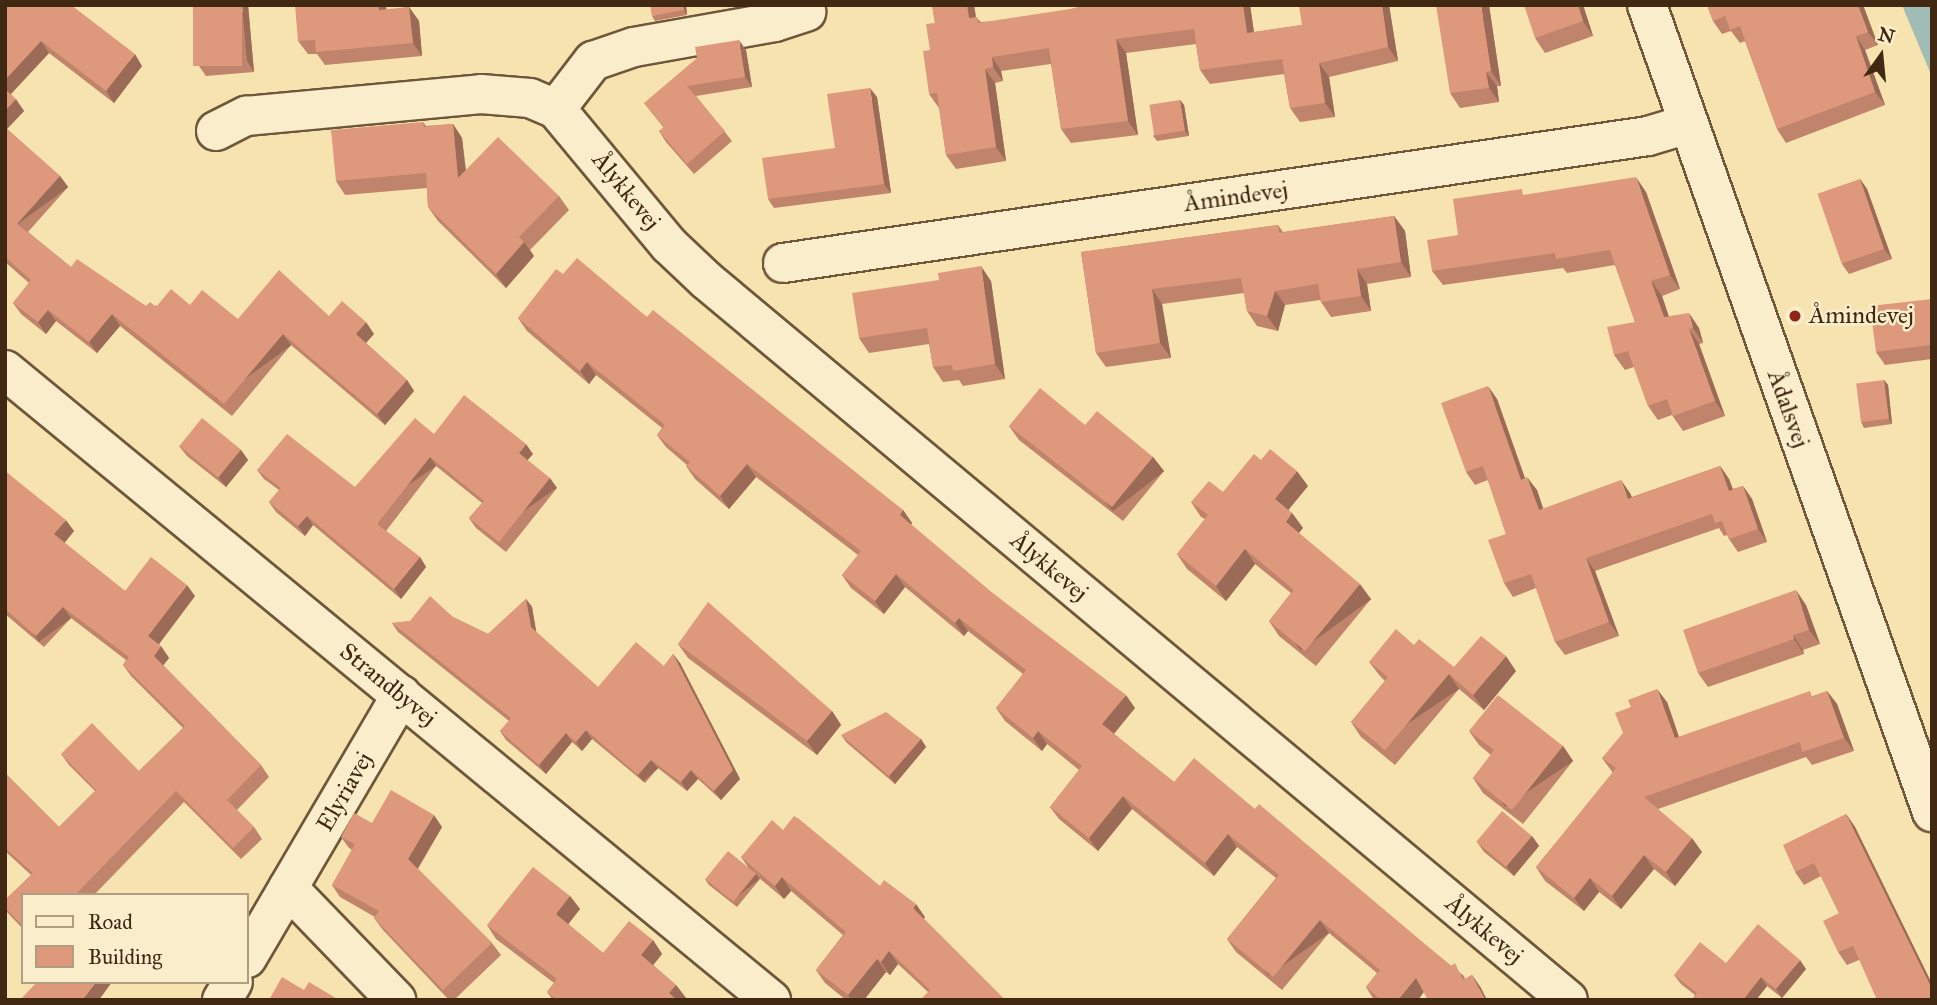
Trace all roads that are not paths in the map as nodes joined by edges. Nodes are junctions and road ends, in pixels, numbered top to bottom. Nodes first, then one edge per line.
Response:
1 (1647, 5) edge
2 (806, 12) dead end
3 (556, 108) junction
4 (1688, 124) junction
5 (216, 131) dead end
6 (783, 264) dead end
7 (5, 370) edge
8 (401, 695) junction
9 (1932, 812) edge
10 (288, 888) junction
11 (248, 956) edge
12 (232, 984) edge
13 (222, 1000) edge
14 (396, 1000) edge
15 (771, 1000) edge
16 (1568, 1000) edge

1 - 4 street, Ådalsvej
2 - 3 street
3 - 5 street
3 - 16 street, Ålykkevej
4 - 6 street, Åmindevej
4 - 9 street, Ådalsvej
7 - 8 street, Strandbyvej
8 - 10 street, Elyriavej
8 - 15 street, Strandbyvej
10 - 11 street, Elyriavej
10 - 14 street
12 - 13 street

